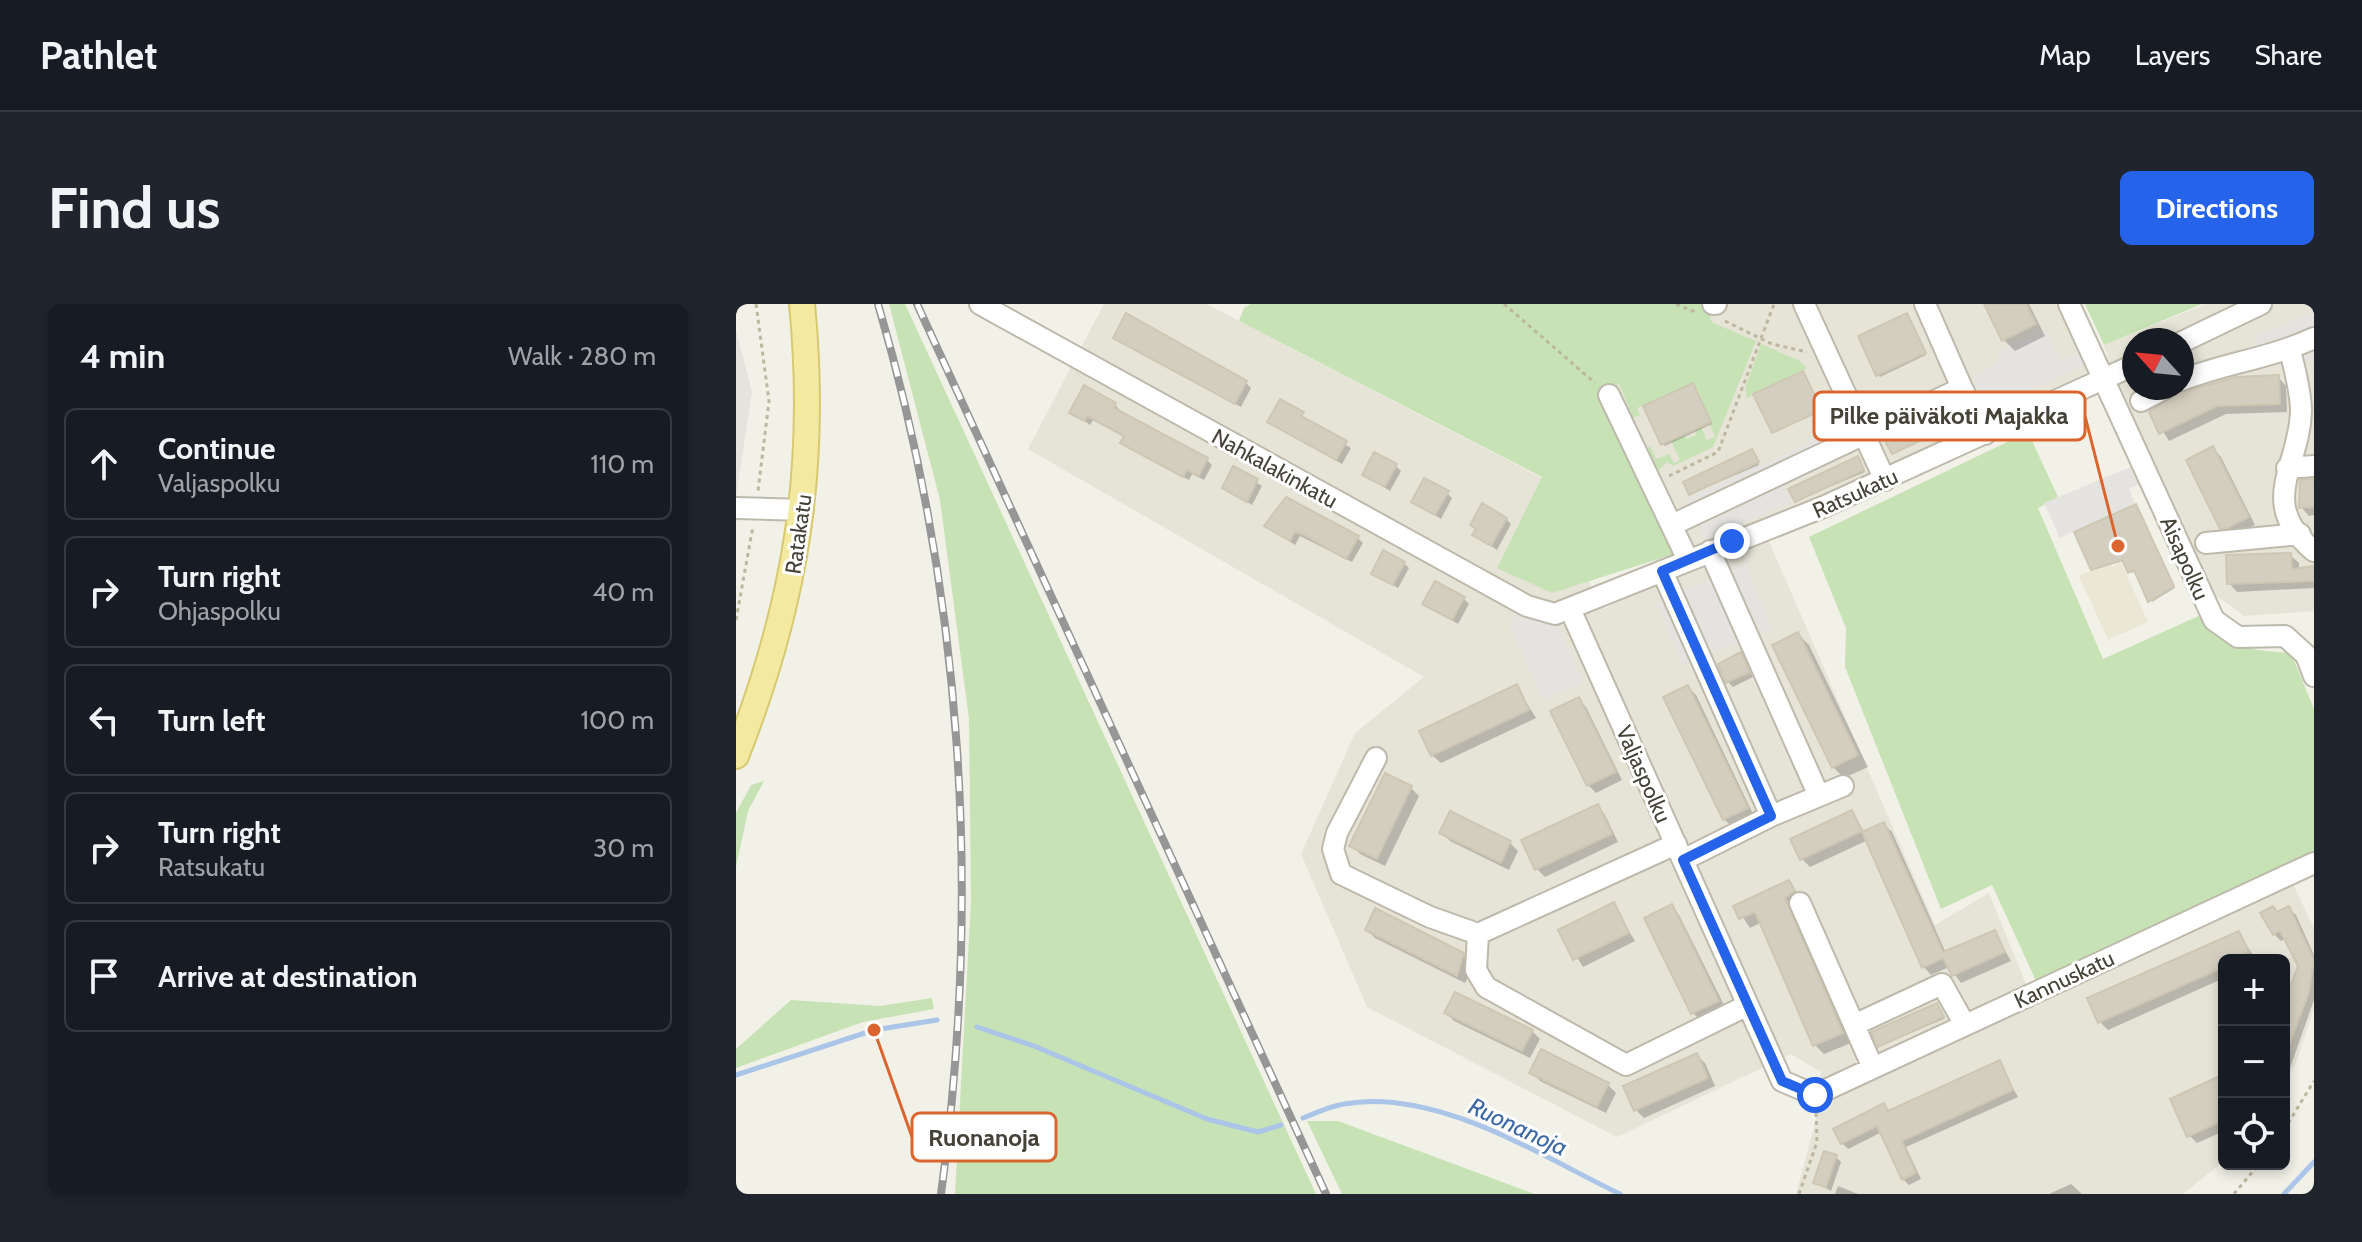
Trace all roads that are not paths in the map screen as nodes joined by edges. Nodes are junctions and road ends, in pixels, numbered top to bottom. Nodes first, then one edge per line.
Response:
1 (802, 304) edge
2 (1804, 304) edge
3 (1925, 304) edge
4 (2069, 304) edge
5 (2261, 304) edge
6 (982, 306) edge
7 (2237, 310) edge
8 (2194, 335) edge
9 (2314, 338) edge
10 (2290, 349) junction
11 (2122, 371) edge
12 (2194, 376) edge
13 (2104, 379) junction
14 (1962, 388) junction
15 (2306, 388) edge
16 (1609, 395) road end
17 (1985, 434) junction
18 (1862, 436) junction
19 (2314, 466) edge
20 (2287, 468) junction
21 (1885, 480) junction
22 (746, 508) edge
23 (803, 510) junction
24 (1672, 525) junction
25 (2300, 534) junction
26 (2206, 543) dead end
27 (1710, 551) junction
28 (2314, 551) edge
29 (1688, 560) junction
30 (1662, 571) junction
31 (1570, 609) junction
32 (2314, 676) edge
33 (736, 756) edge
34 (1376, 758) dead end
35 (1843, 786) dead end
36 (1819, 796) junction
37 (1771, 816) junction
38 (1679, 852) junction
39 (2314, 863) edge
40 (1800, 903) dead end
41 (1478, 934) junction
42 (1748, 1005) junction
43 (1854, 1025) junction
44 (1965, 1025) junction
45 (1873, 1068) junction
46 (1815, 1095) joint

1 - 23 main road, Ratakatu
2 - 18 street
3 - 14 street
4 - 13 street
5 - 7 street
6 - 31 street, Nahkalakinkatu
7 - 8 street
9 - 10 street
10 - 12 street
10 - 15 street
11 - 13 street, Ratsukatu
13 - 17 street, Ratsukatu
13 - 32 street, Aisapolku
14 - 17 street
14 - 18 street
15 - 20 street
16 - 24 street
17 - 21 street, Ratsukatu
18 - 21 street
18 - 24 street
19 - 20 street
20 - 25 street
21 - 27 street, Ratsukatu
22 - 23 street
23 - 33 main road, Ratakatu
24 - 29 street
25 - 26 street
25 - 28 street
27 - 29 street, Ratsukatu
27 - 36 street
29 - 30 street, Ratsukatu
30 - 31 street, Ratsukatu
30 - 37 street
31 - 38 street, Valjaspolku
34 - 41 street
35 - 36 street
36 - 37 street
37 - 38 street
38 - 41 street
38 - 42 street, Valjaspolku
39 - 44 street, Kannuskatu
40 - 43 street
41 - 42 street
42 - 46 street, Valjaspolku
43 - 44 street
43 - 45 street
44 - 45 street, Kannuskatu
45 - 46 street, Kannuskatu

